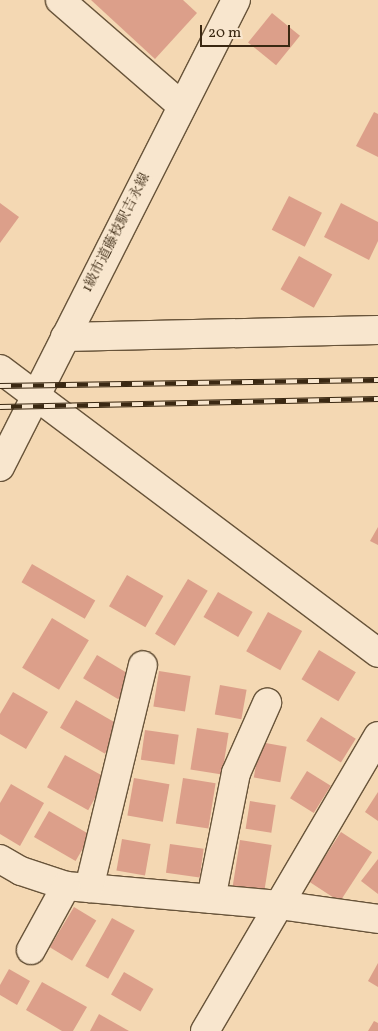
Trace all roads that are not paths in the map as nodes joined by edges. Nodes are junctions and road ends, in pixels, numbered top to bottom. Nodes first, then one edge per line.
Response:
1 (60, 0) edge
2 (236, 0) edge
3 (181, 105) junction
4 (378, 330) edge
5 (65, 337) junction
6 (0, 369) edge
7 (35, 396) junction
8 (8, 440) edge
9 (0, 467) edge
10 (378, 653) edge
11 (144, 665) dead end
12 (267, 703) dead end
13 (378, 736) edge
14 (0, 859) edge
15 (77, 887) junction
16 (211, 899) junction
17 (279, 905) junction
18 (378, 919) edge
19 (31, 950) dead end
20 (205, 1031) edge

1 - 3 street
2 - 3 street, 1級市道藤枝駅吉永線
3 - 5 street, 1級市道藤枝駅吉永線
4 - 5 street
5 - 7 street, 1級市道藤枝駅吉永線
6 - 7 street
7 - 8 street, 1級市道藤枝駅吉永線
7 - 10 street
8 - 9 street, 1級市道藤枝駅吉永線
11 - 15 street
12 - 16 street
13 - 17 street
14 - 15 street
15 - 16 street
15 - 19 street
16 - 17 street
17 - 18 street
17 - 20 street

